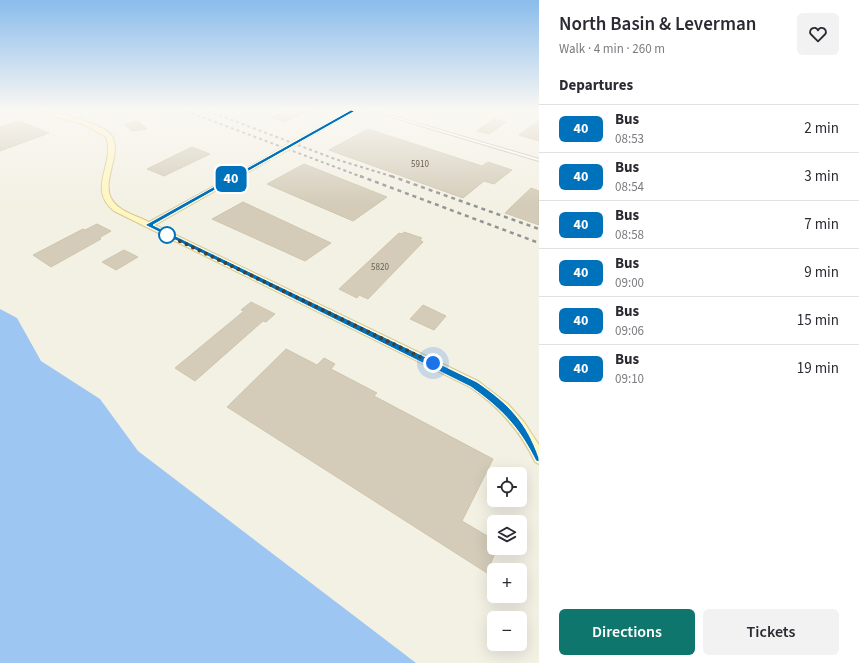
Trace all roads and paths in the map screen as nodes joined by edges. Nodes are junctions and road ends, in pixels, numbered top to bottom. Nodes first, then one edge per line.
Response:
1 (111, 142) edge
2 (297, 142) edge
3 (478, 142) edge
4 (539, 160) edge
5 (148, 225) junction
6 (539, 458) edge

1 - 5 street
2 - 5 street, bridge
3 - 4 street
5 - 6 street

